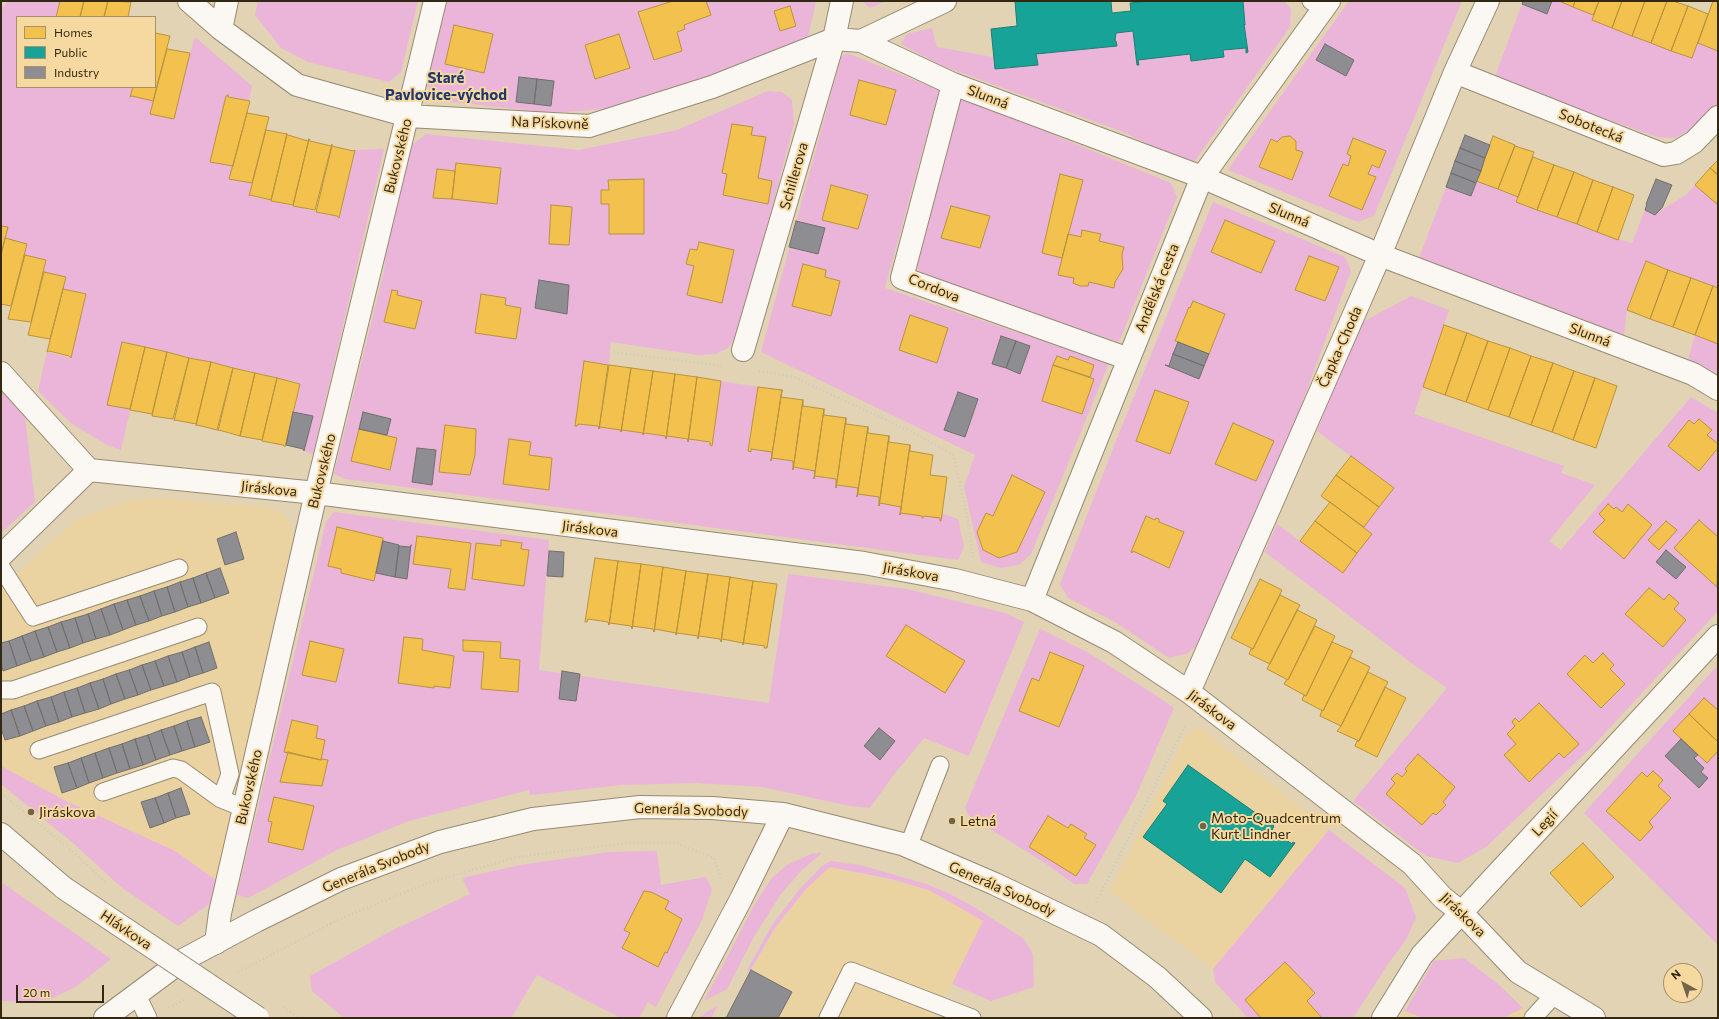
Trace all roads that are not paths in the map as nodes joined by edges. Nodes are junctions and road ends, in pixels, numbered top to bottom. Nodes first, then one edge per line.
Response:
1 (189, 1) edge
2 (227, 1) edge
3 (435, 1) edge
4 (842, 1) edge
5 (945, 1) edge
6 (1488, 1) edge
7 (1321, 3) edge
8 (221, 29) junction
9 (834, 39) junction
10 (861, 41) junction
11 (1455, 72) junction
12 (953, 84) junction
13 (408, 116) junction
14 (1718, 118) edge
15 (1202, 177) junction
16 (1380, 255) junction
17 (743, 350) dead end
18 (1128, 359) junction
19 (1, 373) edge
20 (1718, 389) edge
21 (89, 470) junction
22 (316, 493) junction
23 (1, 556) edge
24 (1, 567) edge
25 (179, 568) dead end
26 (1032, 600) junction
27 (198, 627) dead end
28 (1718, 636) edge
29 (1, 690) edge
30 (1189, 692) junction
31 (39, 750) dead end
32 (940, 765) dead end
33 (103, 792) dead end
34 (221, 799) junction
35 (244, 808) junction
36 (783, 814) junction
37 (1, 834) edge
38 (908, 847) junction
39 (1462, 913) junction
40 (216, 943) junction
41 (1555, 994) junction
42 (137, 995) junction
43 (1388, 1016) edge
44 (105, 1018) edge
45 (148, 1018) edge
46 (258, 1018) edge
47 (678, 1018) edge
48 (828, 1018) edge
49 (972, 1018) edge
50 (1201, 1018) edge
51 (1533, 1018) edge
52 (1594, 1018) edge

1 - 8 street, Na Pískovně
2 - 8 street
3 - 13 street, Bukovského
4 - 9 street, Schillerova
5 - 10 street, Na Pískovně
6 - 11 street, Čapka-Choda
7 - 15 street, Andělská cesta
8 - 13 street, Na Pískovně
9 - 10 street, Na Pískovně
9 - 13 street, Na Pískovně
9 - 17 street, Schillerova
10 - 12 street, Slunná
11 - 14 street, Sobotecká
11 - 16 street, Čapka-Choda
12 - 15 street, Slunná
12 - 18 street, Cordova
13 - 22 street, Bukovského
15 - 16 street, Slunná
15 - 18 street, Andělská cesta
16 - 20 street, Slunná
16 - 30 street, Čapka-Choda
18 - 26 street, Andělská cesta
19 - 21 street
21 - 22 street, Jiráskova
21 - 23 street
22 - 26 street, Jiráskova
22 - 35 street, Bukovského
24 - 25 lane
26 - 30 street, Jiráskova
27 - 29 lane
28 - 39 street, Legií
30 - 39 street, Jiráskova
31 - 34 lane
32 - 38 lane
33 - 34 lane
34 - 35 lane
35 - 40 street, Bukovského
36 - 38 street, Generála Svobody
36 - 40 street, Generála Svobody
36 - 47 street
37 - 46 street, Hlávkova, bridge
38 - 50 street, Generála Svobody
39 - 41 street, Jiráskova
39 - 43 street, Legií
40 - 42 street, Generála Svobody
41 - 51 lane
41 - 52 street, Jiráskova
42 - 44 street, Generála Svobody
42 - 45 lane
48 - 49 lane

